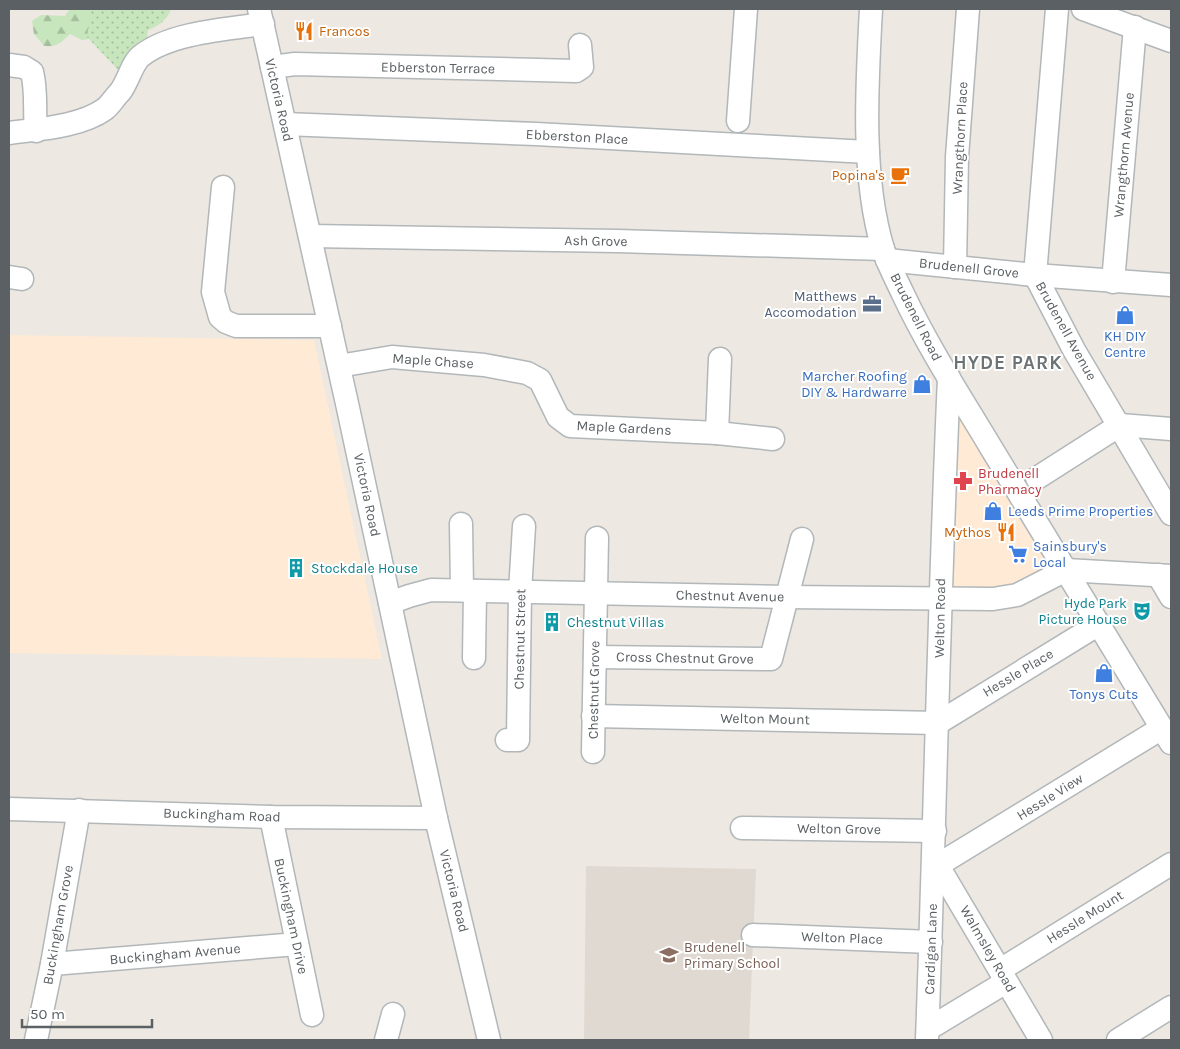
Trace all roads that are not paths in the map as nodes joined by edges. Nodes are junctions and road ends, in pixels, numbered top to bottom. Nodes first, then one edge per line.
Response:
1 (746, 9) edge
2 (871, 9) edge
3 (968, 9) edge
4 (1057, 9) edge
5 (1083, 9) edge
6 (261, 16) edge
7 (1135, 28) junction
8 (1171, 41) edge
9 (580, 46) dead end
10 (9, 65) edge
11 (272, 67) junction
12 (738, 121) dead end
13 (285, 124) junction
14 (36, 131) junction
15 (9, 133) edge
16 (868, 152) junction
17 (223, 187) dead end
18 (310, 236) junction
19 (885, 254) junction
20 (955, 267) junction
21 (1035, 275) junction
22 (1113, 282) junction
23 (1171, 286) edge
24 (330, 326) junction
25 (720, 359) dead end
26 (339, 366) junction
27 (527, 373) joint
28 (949, 378) junction
29 (1120, 425) junction
30 (1171, 429) edge
31 (717, 433) junction
32 (773, 439) dead end
33 (1037, 478) dead end
34 (1171, 514) edge
35 (461, 524) dead end
36 (524, 526) dead end
37 (597, 538) dead end
38 (802, 539) dead end
39 (1066, 570) junction
40 (1165, 576) edge
41 (469, 591) junction
42 (520, 592) junction
43 (596, 594) junction
44 (786, 597) junction
45 (1171, 597) edge
46 (941, 599) junction
47 (390, 603) junction
48 (1099, 624) junction
49 (595, 657) junction
50 (474, 658) dead end
51 (593, 716) junction
52 (938, 723) junction
53 (1166, 735) edge
54 (507, 740) dead end
55 (592, 752) dead end
56 (9, 809) edge
57 (79, 810) junction
58 (271, 816) junction
59 (436, 818) junction
60 (742, 828) dead end
61 (935, 831) junction
62 (936, 862) junction
63 (1171, 864) edge
64 (753, 935) dead end
65 (931, 942) junction
66 (297, 944) junction
67 (52, 964) junction
68 (1003, 976) junction
69 (1171, 1007) edge
70 (393, 1014) dead end
71 (312, 1015) dead end
72 (927, 1035) edge
73 (36, 1040) edge
74 (386, 1040) edge
75 (489, 1040) edge
76 (1041, 1040) edge
77 (1118, 1040) edge

1 - 12 street
2 - 16 street, Brudenell Road
3 - 20 street, Wrangthorn Place
4 - 21 street, Brudenell Avenue
5 - 7 street
6 - 11 street, Victoria Road
6 - 14 street
7 - 8 street
7 - 22 street, Wrangthorn Avenue
9 - 11 street, Ebberston Terrace
10 - 14 street
11 - 13 street, Victoria Road
13 - 16 street, Ebberston Place
13 - 18 street, Victoria Road
14 - 15 street
16 - 19 street, Brudenell Road
17 - 24 street
18 - 19 street, Ash Grove
18 - 24 street, Victoria Road
19 - 20 street, Brudenell Grove
19 - 28 street, Brudenell Road
20 - 21 street, Brudenell Grove
21 - 22 street, Brudenell Grove
21 - 29 street, Brudenell Avenue
22 - 23 street, Brudenell Grove
24 - 26 street, Victoria Road
25 - 31 street
26 - 27 street, Maple Chase
26 - 47 street, Victoria Road
27 - 31 street, Maple Gardens
28 - 39 street, Brudenell Road
28 - 46 street, Welton Road
29 - 30 street
29 - 33 street
29 - 34 street, Brudenell Avenue
31 - 32 street, Maple Gardens
35 - 41 street
36 - 42 street, Chestnut Street
37 - 43 street, Chestnut Grove
38 - 44 street, Cross Chestnut Grove
39 - 40 street
39 - 46 street, Chestnut Avenue
39 - 48 street, Brudenell Road
40 - 45 street
41 - 42 street, Chestnut Avenue
41 - 47 street, Chestnut Avenue
41 - 50 street
42 - 43 street, Chestnut Avenue
42 - 54 street, Chestnut Street
43 - 44 street, Chestnut Avenue
43 - 49 street, Chestnut Grove
44 - 46 street, Chestnut Avenue
44 - 49 street, Cross Chestnut Grove
46 - 52 street, Welton Road
47 - 59 street, Victoria Road
48 - 52 street, Hessle Place
48 - 53 street, Brudenell Road
49 - 51 street, Chestnut Grove
51 - 52 street, Welton Mount
51 - 55 street, Chestnut Grove
52 - 61 street, Welton Road
53 - 62 street, Hessle View
56 - 57 street, Buckingham Road
57 - 58 street, Buckingham Road
57 - 67 street, Buckingham Grove
58 - 59 street, Buckingham Road
58 - 66 street, Buckingham Drive
59 - 75 street, Victoria Road
60 - 61 street, Welton Grove
61 - 62 street, Welton Road
62 - 65 street, Cardigan Lane
62 - 68 street, Walmsley Road
63 - 68 street, Hessle Mount
64 - 65 street, Welton Place
65 - 72 street, Cardigan Lane
66 - 67 street, Buckingham Avenue
66 - 71 street, Buckingham Drive
67 - 73 street, Buckingham Grove
68 - 72 street, Hessle Mount
68 - 76 street, Walmsley Road
69 - 77 street
70 - 74 street

